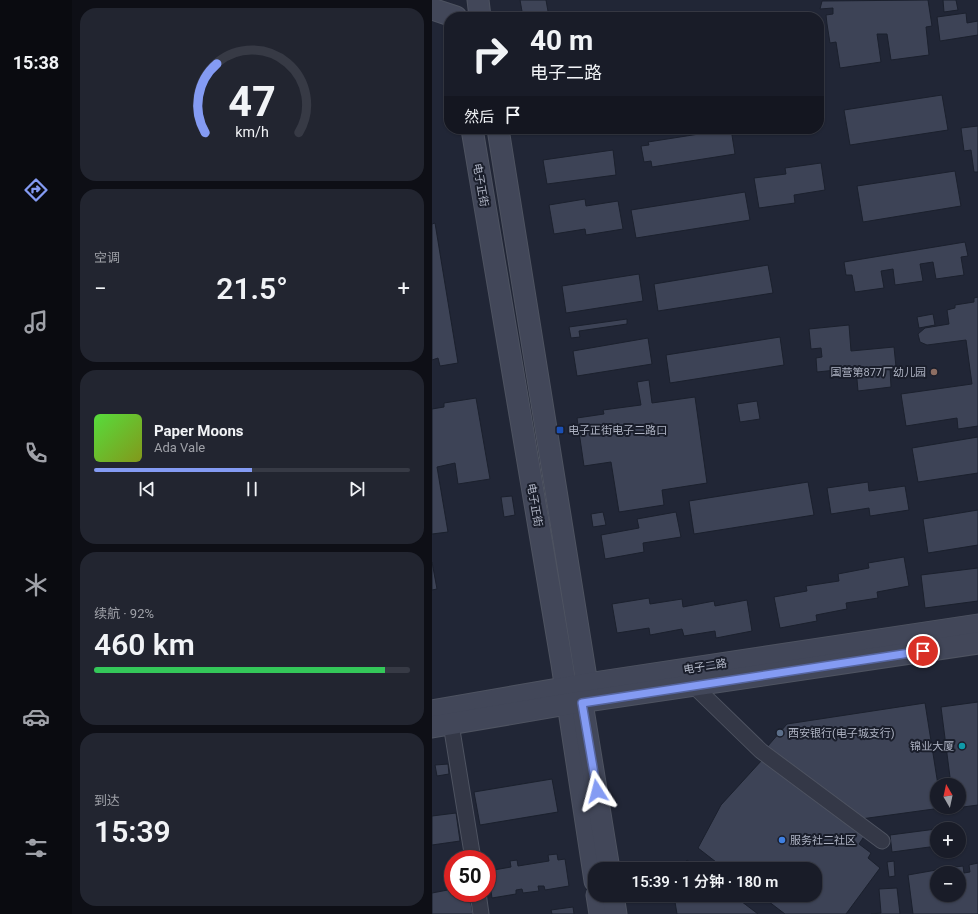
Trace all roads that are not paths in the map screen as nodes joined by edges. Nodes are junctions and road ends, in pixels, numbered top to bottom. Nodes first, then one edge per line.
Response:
1 (478, 0) edge
2 (432, 9) edge
3 (453, 12) edge
4 (479, 12) edge
5 (473, 134) edge
6 (499, 134) edge
7 (978, 625) edge
8 (978, 643) edge
9 (694, 686) junction
10 (576, 695) junction
11 (432, 711) edge
12 (442, 726) edge
13 (882, 841) dead end
14 (470, 850) edge
15 (593, 862) edge
16 (608, 862) edge
17 (479, 902) edge
18 (598, 902) edge
19 (614, 902) edge
20 (481, 914) edge
21 (600, 914) edge
22 (616, 914) edge

1 - 4 main road
2 - 3 main road
5 - 10 main road, 电子正街
6 - 10 main road, 电子正街
7 - 10 main road, 电子二路
8 - 9 main road, 电子二路
9 - 10 main road, 电子二路
9 - 13 street
10 - 11 main road, 电子二路
10 - 12 main road, 电子二路
10 - 15 main road, 电子正街
10 - 16 main road, 电子正街
12 - 14 street
17 - 20 street
18 - 21 main road
19 - 22 main road

